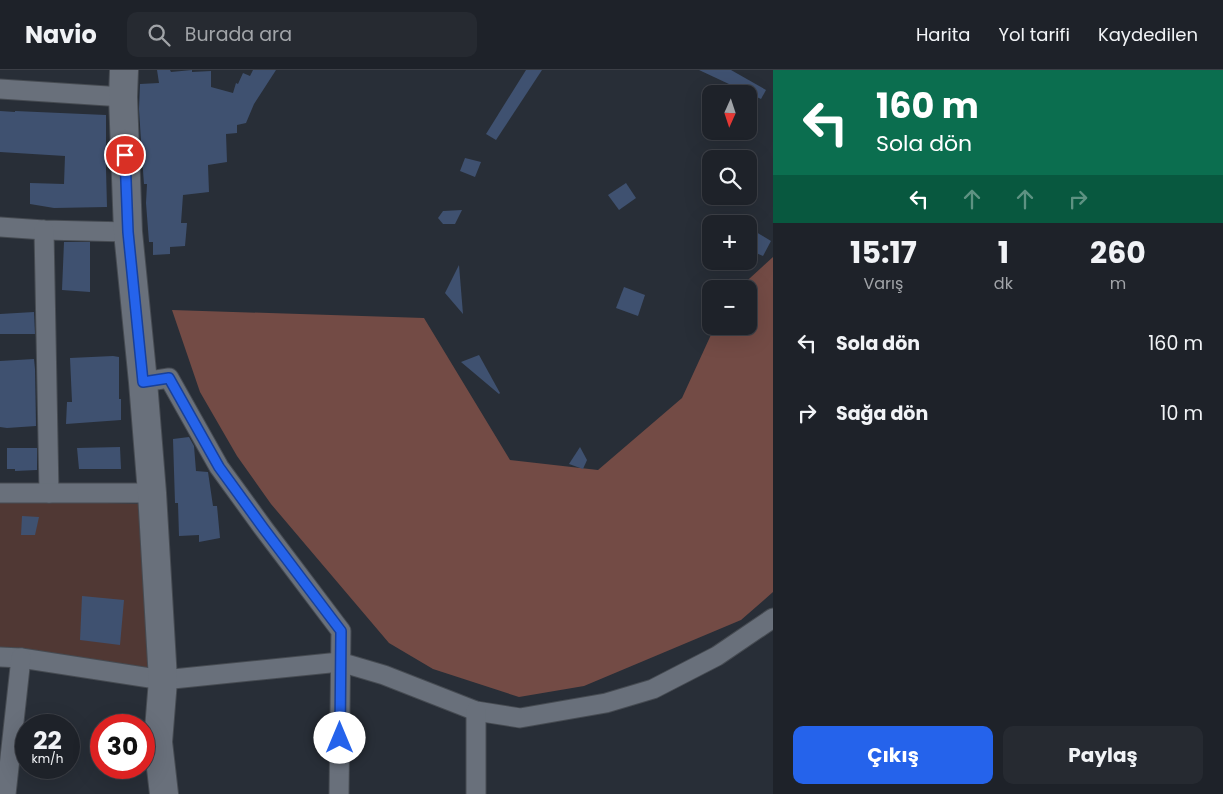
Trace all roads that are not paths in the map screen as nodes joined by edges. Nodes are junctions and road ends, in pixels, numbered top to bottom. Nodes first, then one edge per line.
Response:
1 (124, 70) edge
2 (0, 89) edge
3 (123, 97) junction
4 (0, 227) edge
5 (44, 230) junction
6 (128, 232) junction
7 (143, 382) junction
8 (0, 493) edge
9 (49, 493) junction
10 (152, 493) junction
11 (773, 618) edge
12 (0, 657) edge
13 (21, 658) junction
14 (340, 662) junction
15 (163, 680) junction
16 (476, 711) junction
17 (6, 794) edge
18 (164, 794) edge
19 (339, 794) edge
20 (476, 794) edge

1 - 3 street
2 - 3 street
3 - 6 street
4 - 5 street
5 - 6 street
5 - 9 street
6 - 7 street
7 - 10 street
7 - 14 street
8 - 9 street
9 - 10 street
10 - 15 street
11 - 16 street
12 - 13 street
13 - 15 street
13 - 17 street
14 - 15 street
14 - 16 street
14 - 19 street
15 - 18 street
16 - 20 street

